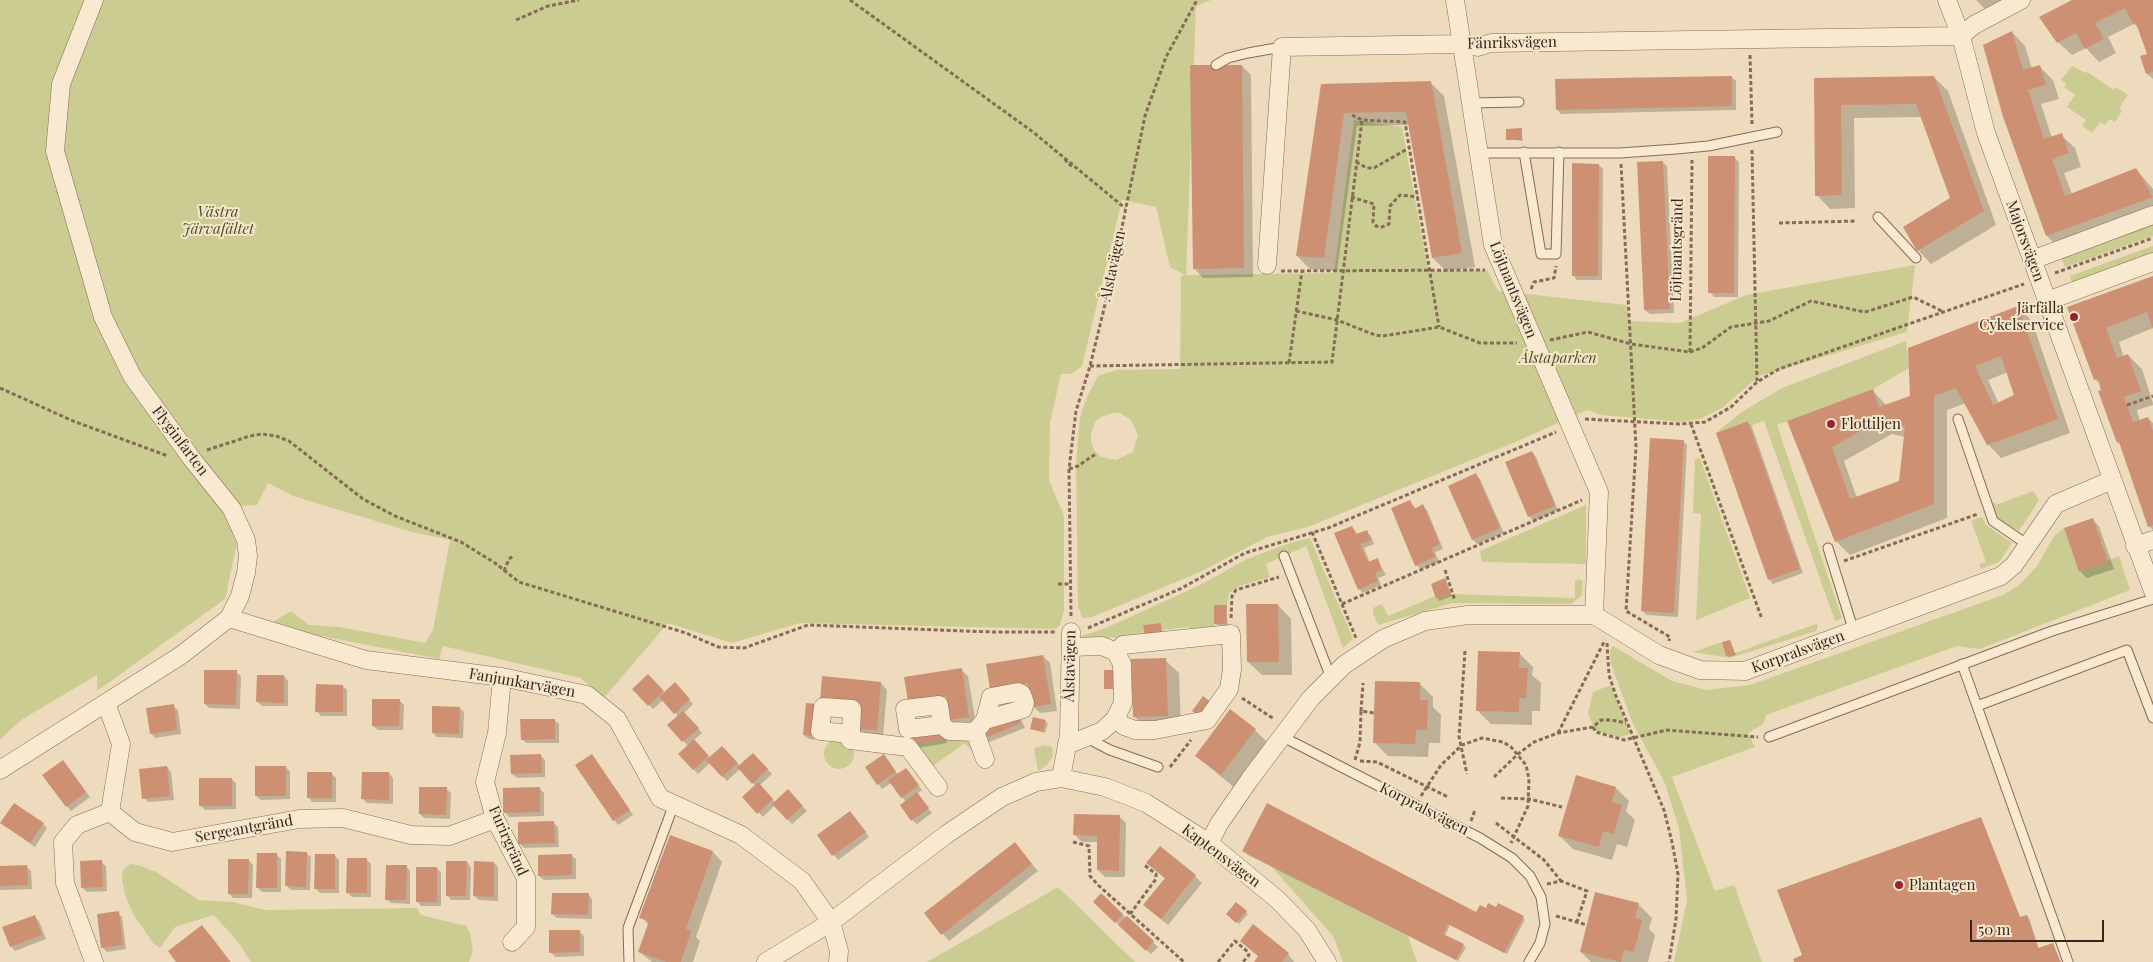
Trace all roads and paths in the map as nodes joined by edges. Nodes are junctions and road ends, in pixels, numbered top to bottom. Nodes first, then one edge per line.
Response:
1 (94, 0) edge
2 (579, 0) edge
3 (850, 0) edge
4 (1197, 0) edge
5 (1455, 0) edge
6 (1947, 0) edge
7 (2021, 0) edge
8 (516, 20) dead end
9 (1961, 36) junction
10 (1750, 39) junction
11 (1462, 44) junction
12 (1282, 47) junction
13 (1216, 65) dead end
14 (1519, 102) dead end
15 (1471, 103) junction
16 (1352, 115) dead end
17 (1362, 120) junction
18 (1778, 132) dead end
19 (1752, 136) junction
20 (1409, 148) junction
21 (1692, 148) junction
22 (1524, 152) junction
23 (1558, 152) junction
24 (1479, 153) junction
25 (1620, 153) junction
26 (1356, 162) junction
27 (1351, 197) junction
28 (1418, 198) junction
29 (1125, 208) junction
30 (2153, 215) edge
31 (1878, 217) dead end
32 (1856, 221) dead end
33 (1779, 223) dead end
34 (2153, 238) edge
35 (1916, 258) dead end
36 (2032, 260) junction
37 (2153, 262) edge
38 (1270, 268) joint
39 (1502, 269) junction
40 (1430, 270) junction
41 (1302, 271) junction
42 (1342, 271) junction
43 (1549, 279) dead end
44 (2039, 279) junction
45 (1530, 293) dead end
46 (2047, 301) junction
47 (1296, 311) junction
48 (1945, 312) junction
49 (1337, 320) junction
50 (1756, 322) junction
51 (1440, 327) junction
52 (1534, 342) junction
53 (1631, 344) junction
54 (1690, 352) junction
55 (1288, 363) junction
56 (1090, 366) junction
57 (1756, 382) junction
58 (0, 388) edge
59 (2153, 396) edge
60 (2127, 405) dead end
61 (1586, 418) dead end
62 (1958, 419) dead end
63 (1635, 420) junction
64 (1691, 424) junction
65 (1557, 431) dead end
66 (1097, 453) dead end
67 (192, 459) junction
68 (1069, 469) junction
69 (2112, 480) junction
70 (1599, 492) junction
71 (1990, 510) junction
72 (1312, 532) junction
73 (2153, 540) edge
74 (2028, 545) junction
75 (2135, 546) junction
76 (1828, 548) dead end
77 (513, 556) dead end
78 (1284, 556) dead end
79 (1834, 564) junction
80 (1445, 570) dead end
81 (504, 571) junction
82 (1291, 574) junction
83 (1058, 584) dead end
84 (1070, 584) junction
85 (2153, 591) edge
86 (2153, 599) edge
87 (1342, 604) junction
88 (1456, 606) dead end
89 (1594, 615) junction
90 (229, 618) junction
91 (1762, 619) dead end
92 (1854, 632) junction
93 (1232, 634) junction
94 (1071, 640) junction
95 (1668, 644) dead end
96 (1465, 651) dead end
97 (1116, 652) junction
98 (1362, 653) junction
99 (1962, 664) junction
100 (502, 677) junction
101 (1331, 678) junction
102 (1363, 683) dead end
103 (1229, 689) junction
104 (106, 702) junction
105 (1977, 706) junction
106 (1362, 711) junction
107 (1374, 713) dead end
108 (2153, 718) edge
109 (1115, 720) junction
110 (1204, 722) junction
111 (1626, 723) junction
112 (1593, 728) junction
113 (1286, 732) junction
114 (1558, 733) junction
115 (850, 734) dead end
116 (1632, 737) junction
117 (1769, 737) joint
118 (908, 738) junction
119 (1085, 738) junction
120 (1067, 745) junction
121 (1462, 745) junction
122 (1518, 754) junction
123 (985, 759) dead end
124 (1355, 762) junction
125 (1158, 768) joint
126 (0, 770) edge
127 (1354, 773) junction
128 (1467, 774) dead end
129 (1494, 777) dead end
130 (1061, 778) junction
131 (1428, 785) junction
132 (938, 788) dead end
133 (1448, 797) dead end
134 (1501, 798) dead end
135 (1528, 799) junction
136 (674, 804) junction
137 (1416, 805) junction
138 (1562, 807) dead end
139 (110, 812) junction
140 (495, 819) junction
141 (1496, 823) dead end
142 (1515, 837) junction
143 (1073, 842) dead end
144 (1209, 843) junction
145 (1504, 854) junction
146 (1143, 864) dead end
147 (1560, 881) junction
148 (1535, 886) junction
149 (1543, 912) junction
150 (1130, 914) junction
151 (831, 922) junction
152 (1577, 922) junction
153 (1587, 925) dead end
154 (512, 942) dead end
155 (94, 962) edge
156 (629, 962) edge
157 (766, 962) edge
158 (838, 962) edge
159 (1184, 962) edge
160 (1218, 962) edge
161 (1243, 962) edge
162 (1327, 962) edge
163 (1529, 962) edge
164 (1669, 962) edge
165 (2068, 962) edge

1 - 67 street, Flyginfarten
2 - 8 path
3 - 29 path
4 - 29 path, Ålstavägen
5 - 11 street, Löjtnantsvägen
6 - 9 street, Majorsvägen
7 - 9 street
9 - 10 street, Fänriksvägen
9 - 36 street, Majorsvägen
10 - 11 street, Fänriksvägen
10 - 19 path
11 - 12 street, Fänriksvägen
11 - 15 street, Löjtnantsvägen
12 - 13 lane
12 - 38 street
14 - 15 lane
15 - 24 street, Löjtnantsvägen
16 - 17 path
17 - 20 path
17 - 26 path
18 - 19 lane
19 - 21 lane
19 - 50 path
20 - 26 path
20 - 28 path
21 - 25 lane
21 - 54 path, Löjtnantsgränd
22 - 23 lane
22 - 23 lane
22 - 24 lane
23 - 25 lane
24 - 39 street, Löjtnantsvägen
25 - 53 path
26 - 27 path
27 - 28 path
27 - 42 path
28 - 40 path
29 - 56 path, Ålstavägen
30 - 36 street
31 - 35 lane
32 - 33 path
34 - 44 path
36 - 44 street, Majorsvägen
37 - 46 street
38 - 41 path
39 - 40 path
39 - 52 street, Löjtnantsvägen
40 - 42 path
40 - 51 path
41 - 42 path
41 - 47 path
42 - 49 path
43 - 45 path
44 - 46 street, Majorsvägen
44 - 48 path
46 - 69 street, Majorsvägen
47 - 49 path
47 - 55 path
48 - 50 path
48 - 57 path
49 - 51 path
49 - 55 path
50 - 54 path
50 - 57 path
51 - 52 path
52 - 53 path
52 - 70 street, Löjtnantsvägen
53 - 54 path
53 - 63 path
55 - 56 path
56 - 68 path, Ålstavägen
57 - 64 path
58 - 67 path
59 - 60 path
61 - 63 path
62 - 71 lane
63 - 64 path
63 - 95 path
64 - 91 path
65 - 72 path
66 - 68 path
67 - 81 path
67 - 90 street, Flyginfarten
68 - 84 path, Ålstavägen
69 - 74 street, Korpralsvägen
69 - 75 street, Majorsvägen
70 - 87 path
70 - 89 street, Löjtnantsvägen
71 - 74 lane
71 - 79 path
72 - 87 path
72 - 94 path
73 - 75 street
74 - 92 street, Korpralsvägen
75 - 85 street, Majorsvägen
76 - 79 lane
77 - 81 path
78 - 82 lane
79 - 92 lane
80 - 88 path
81 - 94 path
82 - 93 path
82 - 101 lane
83 - 84 path
84 - 94 path, Ålstavägen
86 - 99 lane
87 - 98 path
89 - 92 street, Korpralsvägen
89 - 98 street
90 - 100 street, Fanjunkarvägen
90 - 104 street, Flyginfarten
93 - 97 street
93 - 103 street
94 - 97 street
94 - 120 street, Ålstavägen
96 - 121 path
97 - 109 street
98 - 101 street
99 - 105 lane
99 - 117 lane
100 - 136 street, Fanjunkarvägen
100 - 140 street, Furirgränd
101 - 113 street
102 - 106 path
103 - 110 street
103 - 113 path
104 - 126 street, Flyginfarten
104 - 139 street
105 - 108 lane
105 - 165 lane
106 - 107 path
106 - 124 path
109 - 110 street
109 - 119 street
110 - 125 path
111 - 112 path
111 - 114 path
111 - 116 path
112 - 114 path
112 - 116 path
113 - 127 lane, Korpralsvägen
113 - 144 street
114 - 122 path
115 - 118 street
116 - 117 path
116 - 164 path
118 - 123 street
118 - 132 street
119 - 120 street
119 - 125 lane
120 - 130 street, Ålstavägen
121 - 122 path
121 - 128 path
121 - 131 path
122 - 129 path
122 - 135 path
124 - 127 path
124 - 131 path
127 - 137 lane, Korpralsvägen
130 - 144 street, Kaptensvägen
130 - 151 street
131 - 133 path
131 - 137 path
134 - 135 path
135 - 138 path
135 - 142 path
136 - 151 street, Fanjunkarvägen
136 - 156 lane
137 - 145 lane, Korpralsvägen
139 - 140 street, Sergeantgränd
139 - 155 street
140 - 154 street, Furirgränd
141 - 142 path
142 - 145 path
142 - 147 path
143 - 150 path
144 - 162 street, Kaptensvägen
145 - 148 lane, Korpralsvägen
146 - 150 path
147 - 148 path
147 - 152 path
148 - 149 lane, Korpralsvägen
149 - 152 path
149 - 163 lane, Korpralsvägen
150 - 159 path
151 - 157 street
151 - 158 street, Fanjunkarvägen
152 - 153 path
160 - 161 path

